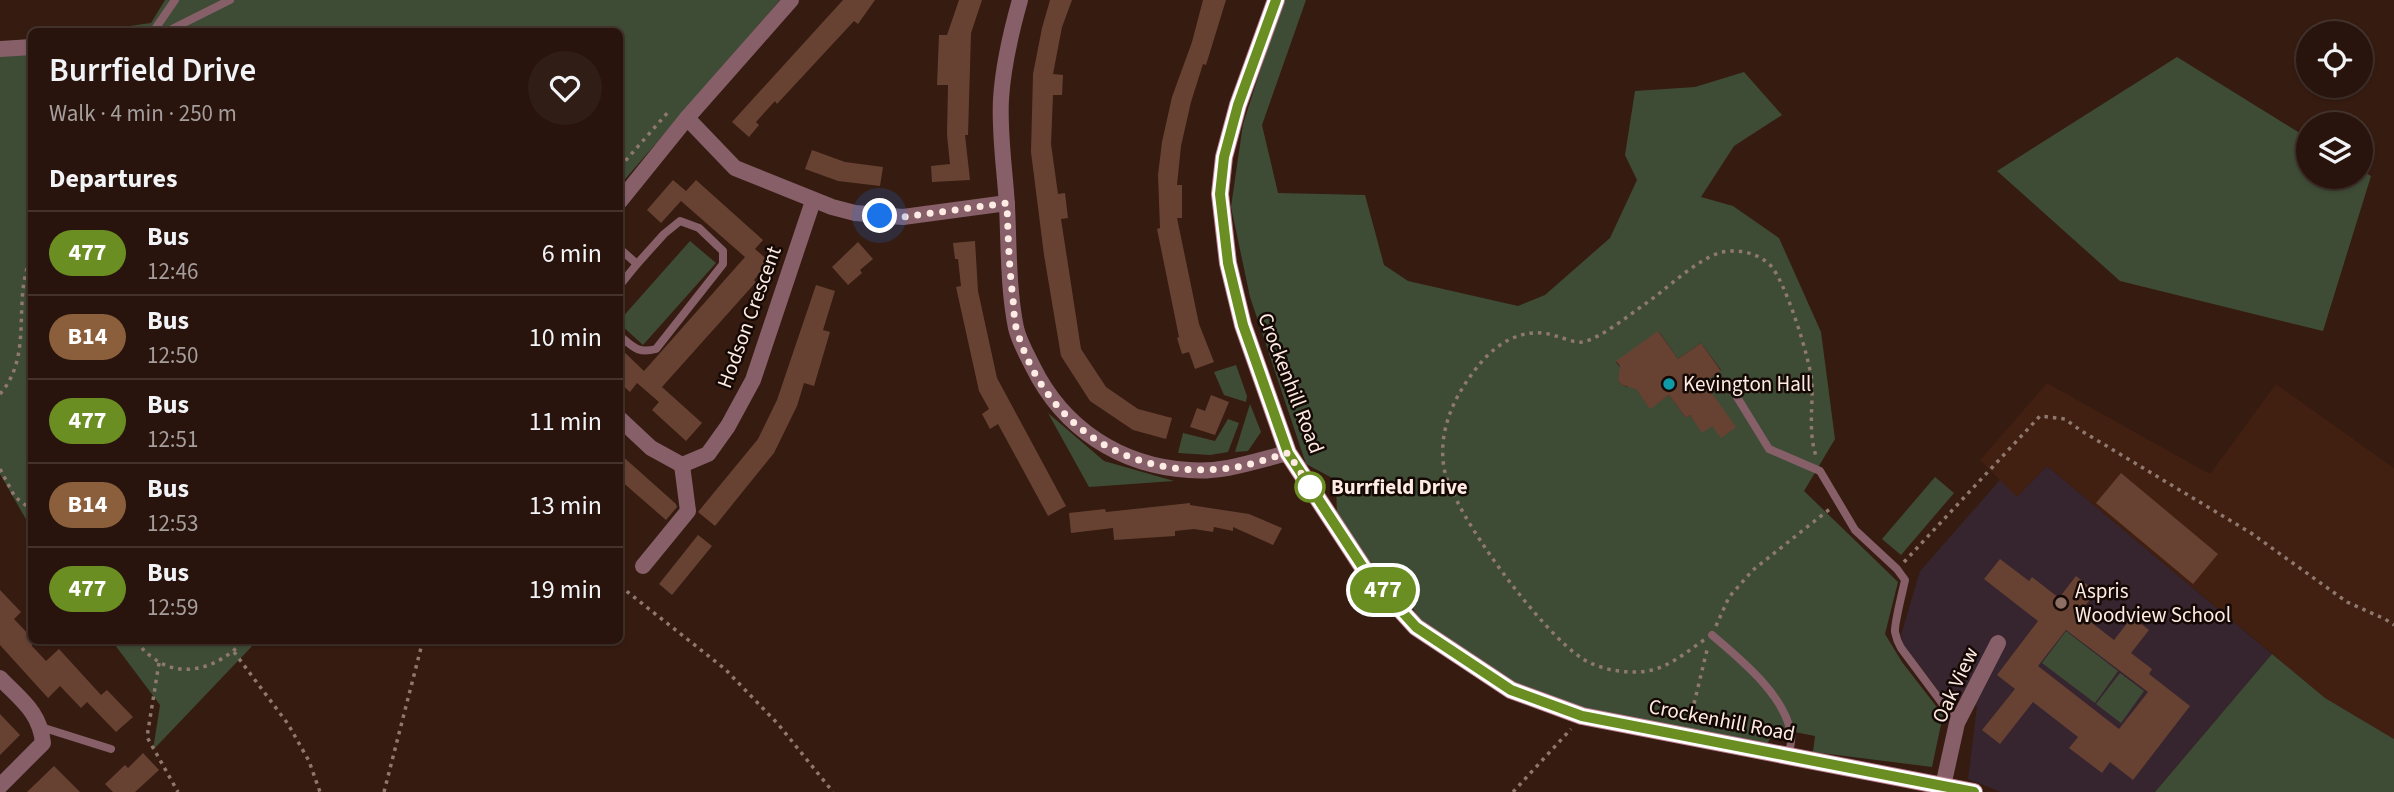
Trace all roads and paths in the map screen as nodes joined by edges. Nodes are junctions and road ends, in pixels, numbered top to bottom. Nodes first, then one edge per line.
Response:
1 (175, 0) edge
2 (230, 0) edge
3 (791, 0) edge
4 (1020, 0) edge
5 (1276, 0) edge
6 (156, 28) edge
7 (174, 28) edge
8 (28, 47) edge
9 (0, 48) edge
10 (687, 118) junction
11 (623, 197) edge
12 (813, 201) junction
13 (1007, 203) junction
14 (623, 252) edge
15 (637, 264) junction
16 (28, 266) edge
17 (623, 281) edge
18 (623, 339) edge
19 (0, 394) edge
20 (1737, 397) dead end
21 (623, 422) edge
22 (1288, 453) junction
23 (682, 465) junction
24 (0, 469) edge
25 (1820, 471) junction
26 (1839, 502) junction
27 (28, 507) edge
28 (643, 566) dead end
29 (1897, 569) junction
30 (623, 588) edge
31 (2394, 625) edge
32 (1712, 635) junction
33 (1998, 643) dead end
34 (140, 644) edge
35 (241, 644) edge
36 (422, 644) edge
37 (234, 652) junction
38 (159, 663) junction
39 (0, 678) edge
40 (1582, 716) junction
41 (1957, 723) junction
42 (41, 727) junction
43 (1687, 736) junction
44 (111, 749) dead end
45 (1788, 755) junction
46 (0, 786) edge
47 (1943, 786) junction
48 (178, 792) edge
49 (320, 792) edge
50 (384, 792) edge
51 (833, 792) edge
52 (1513, 792) edge
53 (1974, 792) edge

1 - 6 lane
2 - 7 lane
3 - 10 street
4 - 13 street
5 - 22 main road, Crockenhill Road
8 - 9 street
10 - 11 street
10 - 12 street
12 - 13 street
12 - 23 street, Hodson Crescent
13 - 22 street
14 - 15 lane
15 - 17 lane
15 - 18 lane
16 - 19 path
20 - 25 lane
21 - 23 street
22 - 40 main road, Crockenhill Road
23 - 28 street
24 - 27 path
25 - 26 lane
25 - 32 path
26 - 29 lane
26 - 32 path
29 - 31 path
29 - 41 lane
30 - 51 path
32 - 43 path
32 - 45 lane
33 - 41 street, Oak View
34 - 38 path
35 - 37 path
36 - 50 path
37 - 38 path
37 - 49 path
38 - 48 path
39 - 42 street
40 - 43 main road, Crockenhill Road
40 - 52 path
41 - 47 street, Oak View
42 - 44 lane
42 - 46 street
43 - 45 main road, Crockenhill Road
45 - 47 main road, Crockenhill Road
47 - 53 main road, Crockenhill Road

